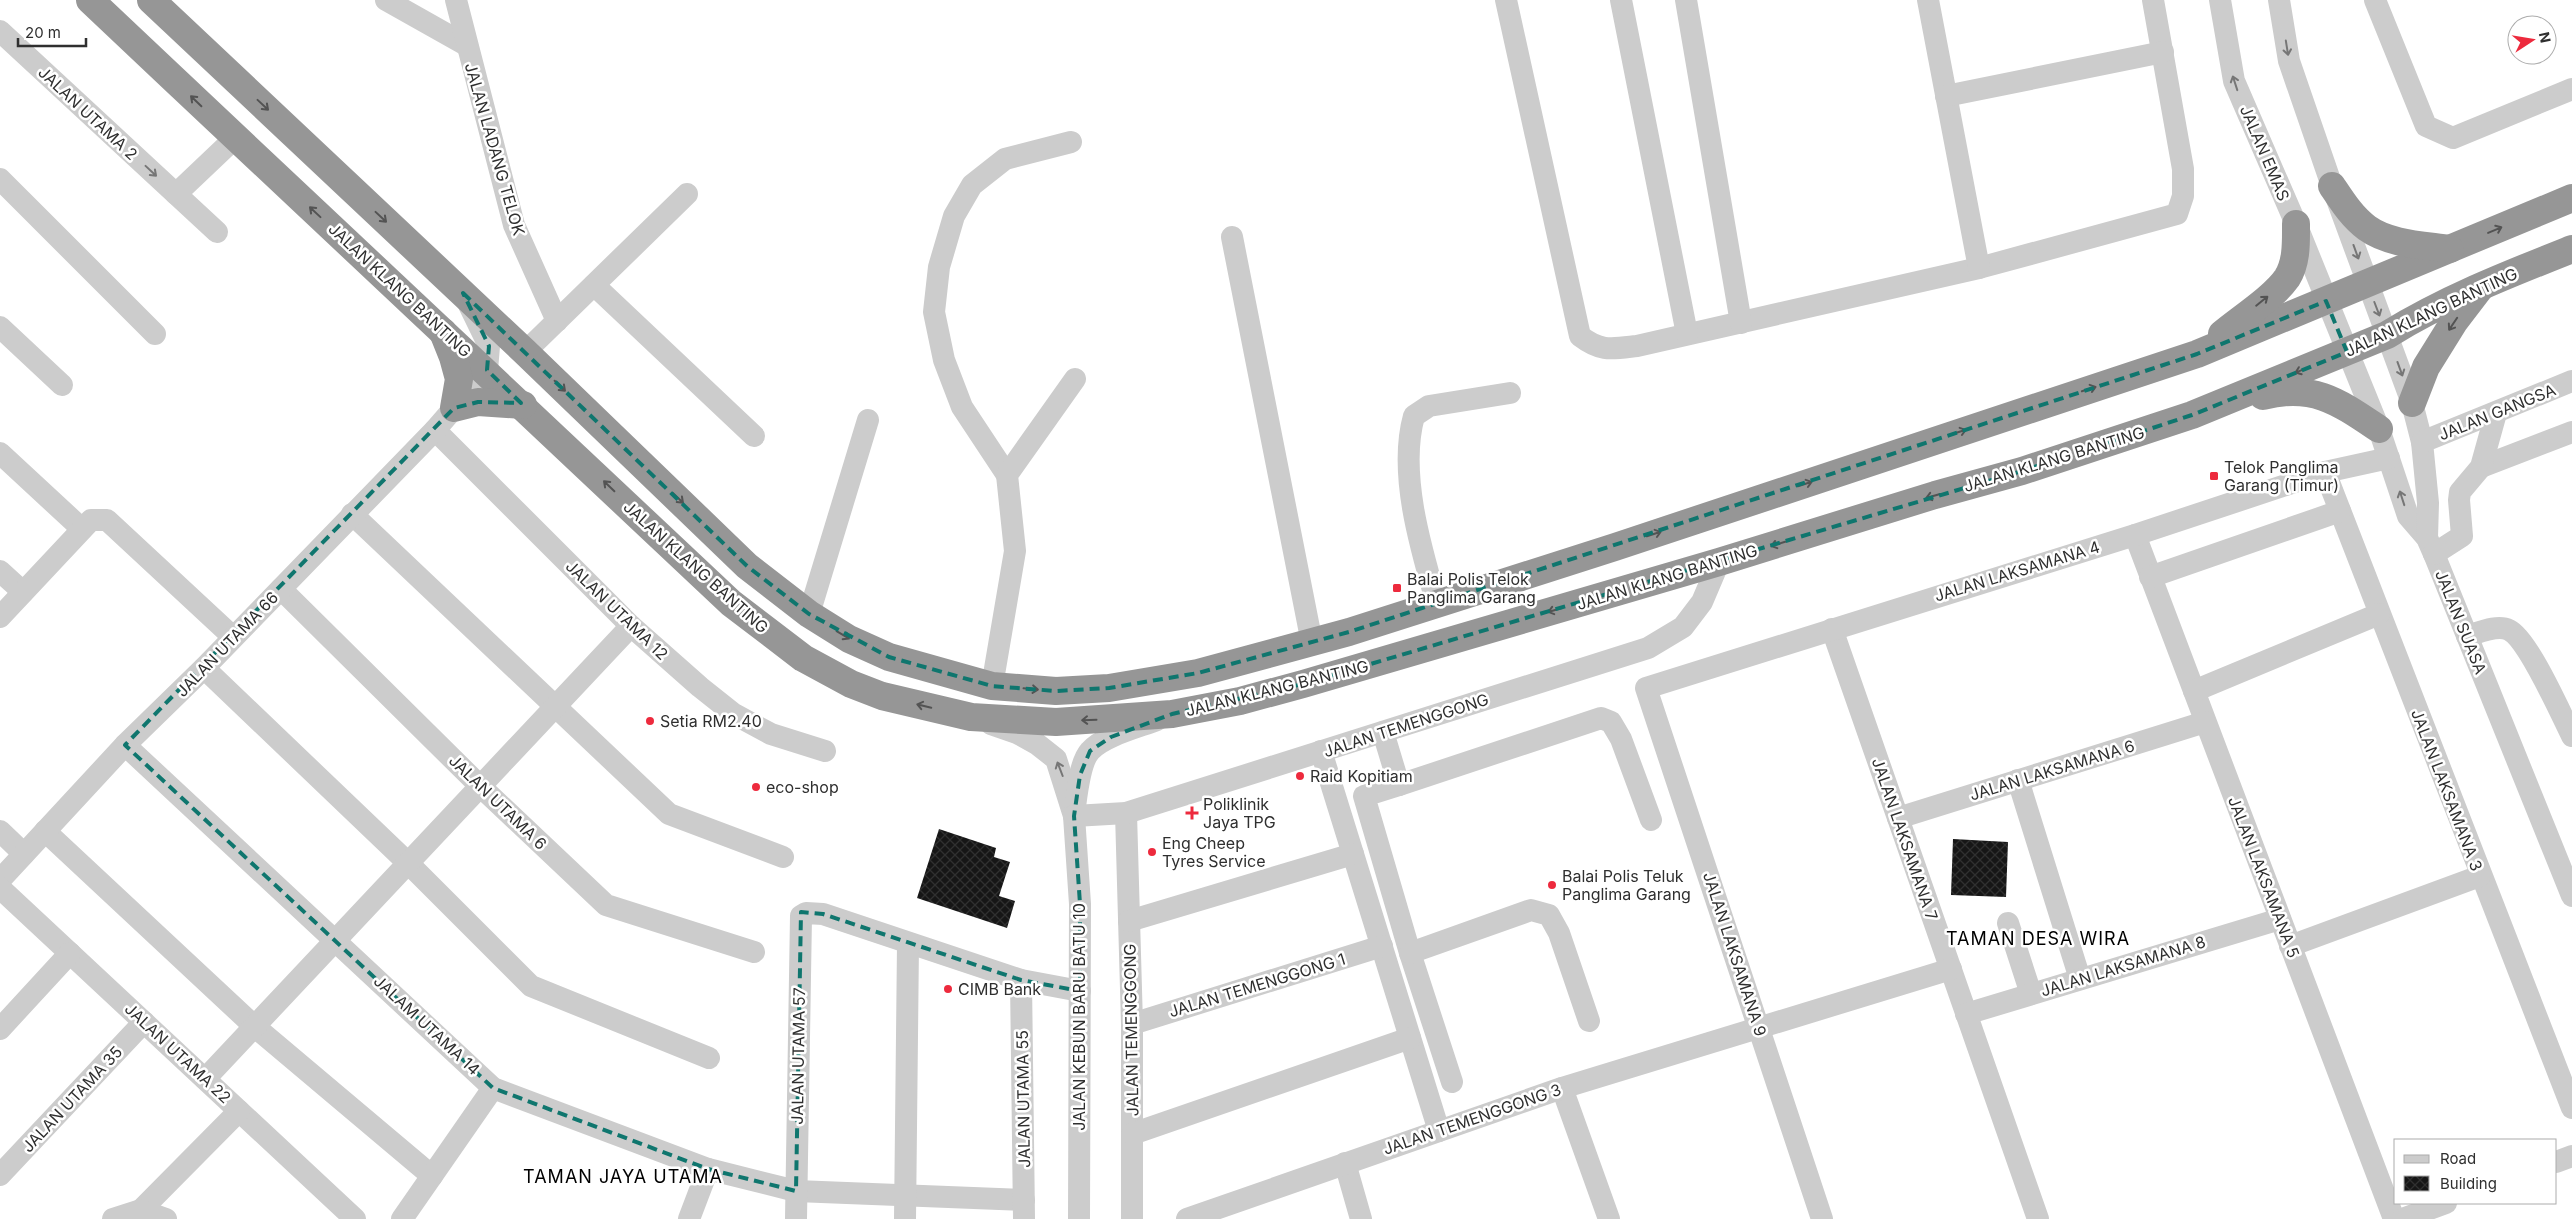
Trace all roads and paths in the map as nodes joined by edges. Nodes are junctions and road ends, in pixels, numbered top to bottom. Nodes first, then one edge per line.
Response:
1 (90, 0) edge
2 (386, 0) edge
3 (456, 0) edge
4 (1506, 0) edge
5 (1622, 0) edge
6 (1686, 0) edge
7 (1928, 0) edge
8 (2153, 0) edge
9 (2220, 0) edge
10 (2279, 0) edge
11 (2375, 0) edge
12 (164, 5) edge
13 (0, 31) edge
14 (466, 45) junction
15 (2163, 52) junction
16 (2572, 89) edge
17 (1946, 96) junction
18 (235, 138) junction
19 (1071, 142) dead end
20 (0, 179) edge
21 (2332, 186) junction
22 (176, 194) junction
23 (687, 194) dead end
24 (2572, 198) edge
25 (2296, 224) junction
26 (217, 232) dead end
27 (1232, 237) dead end
28 (2450, 249) junction
29 (2572, 249) edge
30 (1979, 268) junction
31 (2367, 283) junction
32 (594, 285) junction
33 (2482, 285) junction
34 (463, 293) junction
35 (2326, 301) junction
36 (557, 321) junction
37 (1741, 322) junction
38 (0, 327) edge
39 (441, 328) junction
40 (156, 334) dead end
41 (1687, 334) junction
42 (2387, 335) junction
43 (525, 352) junction
44 (2347, 352) junction
45 (2197, 354) junction
46 (487, 370) junction
47 (1075, 379) dead end
48 (2572, 381) edge
49 (62, 385) dead end
50 (1510, 393) dead end
51 (2412, 403) junction
52 (523, 405) junction
53 (454, 408) junction
54 (2496, 413) junction
55 (2192, 415) junction
56 (868, 420) dead end
57 (2379, 429) junction
58 (435, 430) junction
59 (2572, 432) edge
60 (754, 436) dead end
61 (2422, 442) junction
62 (0, 453) edge
63 (2389, 458) junction
64 (2481, 467) junction
65 (2325, 472) junction
66 (1007, 475) junction
67 (2340, 511) junction
68 (352, 514) junction
69 (86, 524) junction
70 (2135, 535) junction
71 (2430, 546) junction
72 (1719, 562) junction
73 (0, 571) edge
74 (2150, 577) junction
75 (281, 588) junction
76 (23, 592) junction
77 (1436, 604) junction
78 (809, 614) junction
79 (2379, 614) junction
80 (0, 617) edge
81 (631, 626) junction
82 (1832, 629) junction
83 (2467, 636) junction
84 (233, 637) junction
85 (1312, 643) junction
86 (204, 668) junction
87 (992, 686) junction
88 (1646, 688) joint
89 (2194, 691) junction
90 (555, 706) junction
91 (1172, 714) junction
92 (971, 717) junction
93 (2205, 722) junction
94 (1384, 732) junction
95 (2572, 736) edge
96 (125, 746) junction
97 (1322, 751) junction
98 (825, 752) dead end
99 (2018, 780) junction
100 (1399, 785) junction
101 (480, 786) junction
102 (1126, 813) junction
103 (1074, 816) junction
104 (1898, 818) junction
105 (1651, 820) dead end
106 (0, 831) edge
107 (45, 831) junction
108 (24, 854) junction
109 (1353, 854) junction
110 (783, 857) dead end
111 (408, 862) junction
112 (2480, 876) junction
113 (0, 880) edge
114 (0, 888) edge
115 (2572, 896) edge
116 (2280, 919) junction
117 (1129, 922) junction
118 (2008, 923) dead end
119 (335, 940) junction
120 (908, 944) junction
121 (1382, 946) junction
122 (2290, 946) junction
123 (754, 952) dead end
124 (1410, 952) junction
125 (70, 953) junction
126 (1950, 969) junction
127 (2080, 979) junction
128 (1021, 980) junction
129 (1080, 991) junction
130 (2031, 994) junction
131 (1966, 1014) junction
132 (1590, 1021) dead end
133 (144, 1022) junction
134 (1132, 1024) junction
135 (254, 1026) junction
136 (1760, 1028) junction
137 (0, 1029) edge
138 (1410, 1038) junction
139 (710, 1058) dead end
140 (205, 1079) junction
141 (1452, 1082) dead end
142 (493, 1088) junction
143 (1562, 1088) junction
144 (2572, 1108) edge
145 (239, 1111) junction
146 (1439, 1131) junction
147 (1132, 1134) junction
148 (2572, 1156) edge
149 (2557, 1162) edge
150 (1345, 1163) junction
151 (708, 1169) junction
152 (0, 1175) edge
153 (432, 1176) junction
154 (796, 1191) junction
155 (905, 1195) junction
156 (2394, 1200) edge
157 (2396, 1204) edge
158 (2443, 1204) edge
159 (1024, 1209) edge
160 (141, 1210) junction
161 (113, 1219) edge
162 (166, 1219) edge
163 (355, 1219) edge
164 (402, 1219) edge
165 (689, 1219) edge
166 (796, 1219) edge
167 (905, 1219) edge
168 (1079, 1219) edge
169 (1132, 1219) edge
170 (1187, 1219) edge
171 (1361, 1219) edge
172 (1609, 1219) edge
173 (1822, 1219) edge
174 (2038, 1219) edge
175 (2402, 1219) edge

18 -> 1 highway, JALAN KLANG BANTING
2 - 14 street
3 - 14 street, JALAN LADANG TELOK
4 - 41 street
5 - 41 street
6 - 37 street
7 - 17 street
8 - 15 street
25 -> 9 street, JALAN EMAS
10 -> 21 street
11 - 16 street
12 -> 34 highway, JALAN KLANG BANTING
13 -> 22 street, JALAN UTAMA 2
14 - 36 street, JALAN LADANG TELOK
15 - 17 street
15 - 30 street
17 - 30 street
18 - 22 street
39 -> 18 highway, JALAN KLANG BANTING
19 - 66 street
20 - 40 street
21 - 28 highway
21 -> 31 street
22 - 26 street, JALAN UTAMA 2
23 - 32 street
28 -> 24 highway, JALAN KLANG BANTING
25 - 35 street, JALAN EMAS
45 -> 25 highway
27 - 85 street
28 - 31 highway, JALAN KLANG BANTING
29 - 33 highway, JALAN KLANG BANTING
30 - 37 street
31 - 35 highway, JALAN KLANG BANTING
31 -> 42 street
32 - 36 street
32 - 60 street
33 - 42 highway, JALAN KLANG BANTING
33 -> 51 highway
34 - 43 highway, JALAN KLANG BANTING
34 - 46 street
35 - 44 street, JALAN EMAS
35 - 45 highway, JALAN KLANG BANTING
36 - 43 street
37 - 41 street
38 - 49 street
39 - 46 highway, JALAN KLANG BANTING
39 - 53 highway
42 - 44 highway, JALAN KLANG BANTING
42 -> 51 street
43 -> 78 highway, JALAN KLANG BANTING
44 -> 55 highway, JALAN KLANG BANTING
44 - 57 street, JALAN SUASA
77 -> 45 highway, JALAN KLANG BANTING
46 - 52 highway, JALAN KLANG BANTING
46 - 53 street, JALAN UTAMA 66
47 - 66 street
48 - 54 street, JALAN GANGSA
50 - 77 street
51 - 61 street
52 - 53 highway
92 -> 52 highway, JALAN KLANG BANTING
53 - 58 street, JALAN UTAMA 66
54 - 61 street, JALAN GANGSA
54 - 64 street
55 - 57 highway
55 -> 72 highway, JALAN KLANG BANTING
56 - 78 street
57 - 63 street, JALAN SUASA
58 - 68 street, JALAN UTAMA 66
58 - 81 street, JALAN UTAMA 12
59 - 64 street
61 - 71 street
62 - 69 street
63 - 65 street, JALAN LAKSAMANA 4
71 -> 63 street, JALAN SUASA
64 - 71 street
65 - 67 street, JALAN LAKSAMANA 3
65 - 70 street, JALAN LAKSAMANA 4
66 - 87 street
67 - 74 street
67 - 79 street, JALAN LAKSAMANA 3
68 - 75 street, JALAN UTAMA 66
68 - 90 street
69 - 76 street
69 - 84 street
70 - 74 street, JALAN LAKSAMANA 5
70 - 82 street, JALAN LAKSAMANA 4
71 - 83 street, JALAN SUASA
72 -> 91 highway, JALAN KLANG BANTING
72 - 94 street, JALAN TEMENGGONG
73 - 76 street
74 - 89 street, JALAN LAKSAMANA 5
75 - 84 street, JALAN UTAMA 66
75 - 101 street, JALAN UTAMA 6
76 - 80 street
77 - 85 highway, JALAN KLANG BANTING
78 -> 87 highway, JALAN KLANG BANTING
79 - 89 street
79 - 112 street, JALAN LAKSAMANA 3
81 - 90 street
81 - 98 street, JALAN UTAMA 12
82 - 88 street, JALAN LAKSAMANA 4
82 - 104 street, JALAN LAKSAMANA 7
83 - 95 street
83 - 115 street, JALAN SUASA
84 - 86 street, JALAN UTAMA 66
87 -> 85 highway, JALAN KLANG BANTING
86 - 96 street, JALAN UTAMA 66
86 - 111 street
88 - 136 street, JALAN LAKSAMANA 9
89 - 93 street, JALAN LAKSAMANA 5
90 - 101 street
90 - 110 street
91 -> 92 highway, JALAN KLANG BANTING
91 - 103 street
103 -> 92 street
93 - 99 street, JALAN LAKSAMANA 6
93 - 116 street, JALAN LAKSAMANA 5
94 - 97 street, JALAN TEMENGGONG
94 - 100 street
96 - 107 street, JALAN UTAMA 66
96 - 119 street, JALAM UTAMA 14
97 - 102 street, JALAN TEMENGGONG
97 - 109 street
99 - 104 street, JALAN LAKSAMANA 6
99 - 127 street
100 - 105 street
100 - 124 street
101 - 111 street
101 - 123 street, JALAN UTAMA 6
102 - 103 street
102 - 117 street, JALAN TEMENGGONG
103 - 129 street, JALAN KEBUN BARU BATU 10
104 - 126 street, JALAN LAKSAMANA 7
106 - 108 street
107 - 108 street, JALAN UTAMA 66
107 - 135 street
108 - 113 street, JALAN UTAMA 66
109 - 117 street
109 - 121 street
111 - 119 street
111 - 139 street
112 - 122 street
112 - 144 street, JALAN LAKSAMANA 3
114 - 125 street, JALAN UTAMA 22
116 - 122 street, JALAN LAKSAMANA 5
116 - 127 street, JALAN LAKSAMANA 8
117 - 134 street, JALAN TEMENGGONG
118 - 130 street
119 - 135 street
119 - 142 street, JALAM UTAMA 14
120 - 128 street
120 - 154 street, JALAN UTAMA 57
120 - 155 street
121 - 134 street, JALAN TEMENGGONG 1
121 - 138 street
122 - 156 street, JALAN LAKSAMANA 5
124 - 132 street
124 - 141 street
125 - 133 street, JALAN UTAMA 22
125 - 137 street
126 - 131 street, JALAN LAKSAMANA 7
126 - 136 street, JALAN TEMENGGONG 3
127 - 130 street, JALAN LAKSAMANA 8
128 - 129 street
128 - 159 street, JALAN UTAMA 55
129 - 168 street, JALAN KEBUN BARU BATU 10
130 - 131 street, JALAN LAKSAMANA 8
131 - 174 street, JALAN LAKSAMANA 7
133 - 140 street, JALAN UTAMA 22
133 - 152 street, JALAN UTAMA 35
134 - 147 street, JALAN TEMENGGONG
135 - 140 street
135 - 153 street
136 - 143 street, JALAN TEMENGGONG 3
136 - 173 street, JALAN LAKSAMANA 9
138 - 146 street
138 - 147 street
140 - 145 street, JALAN UTAMA 22
142 - 151 street, JALAM UTAMA 14
142 - 153 street
143 - 146 street, JALAN TEMENGGONG 3
143 - 172 street
145 - 160 street
145 - 163 street, JALAN UTAMA 22
146 - 150 street, JALAN TEMENGGONG 3
147 - 169 street, JALAN TEMENGGONG
148 - 149 street
150 - 170 street, JALAN TEMENGGONG 3
150 - 171 street
151 - 154 street, JALAM UTAMA 14
151 - 165 street
153 - 164 street
154 - 155 street, JALAM UTAMA 14
154 - 166 street, JALAN UTAMA 57
155 - 159 street, JALAM UTAMA 14
155 - 167 street
157 - 175 street, JALAN LAKSAMANA 5
158 - 175 street
160 - 161 street
160 - 162 street

